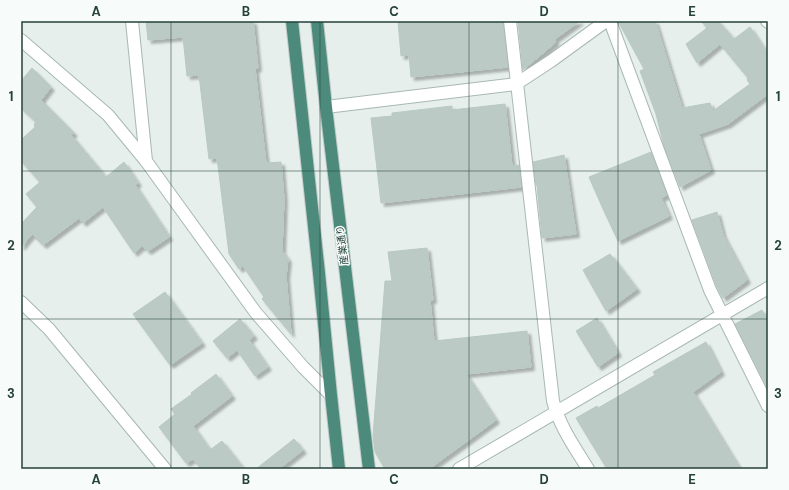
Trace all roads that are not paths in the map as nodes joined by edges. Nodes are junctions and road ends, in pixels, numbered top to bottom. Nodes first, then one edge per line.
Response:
1 (132, 21) edge
2 (292, 21) edge
3 (317, 21) edge
4 (510, 21) edge
5 (606, 21) edge
6 (610, 21) edge
7 (21, 40) edge
8 (516, 84) junction
9 (326, 107) junction
10 (146, 161) junction
11 (768, 288) edge
12 (21, 302) edge
13 (722, 315) junction
14 (331, 394) junction
15 (768, 406) edge
16 (556, 413) junction
17 (165, 469) edge
18 (339, 469) edge
19 (369, 469) edge
20 (459, 469) edge
21 (588, 469) edge

1 - 10 street
2 - 14 highway
3 - 9 highway, 産業通り
4 - 8 street
5 - 8 street
6 - 13 street
7 - 10 street
8 - 9 street
8 - 16 street
9 - 19 highway, 産業通り
10 - 14 street
11 - 13 street
12 - 17 street
13 - 15 street
13 - 16 street
14 - 18 highway
16 - 20 street
16 - 21 street

